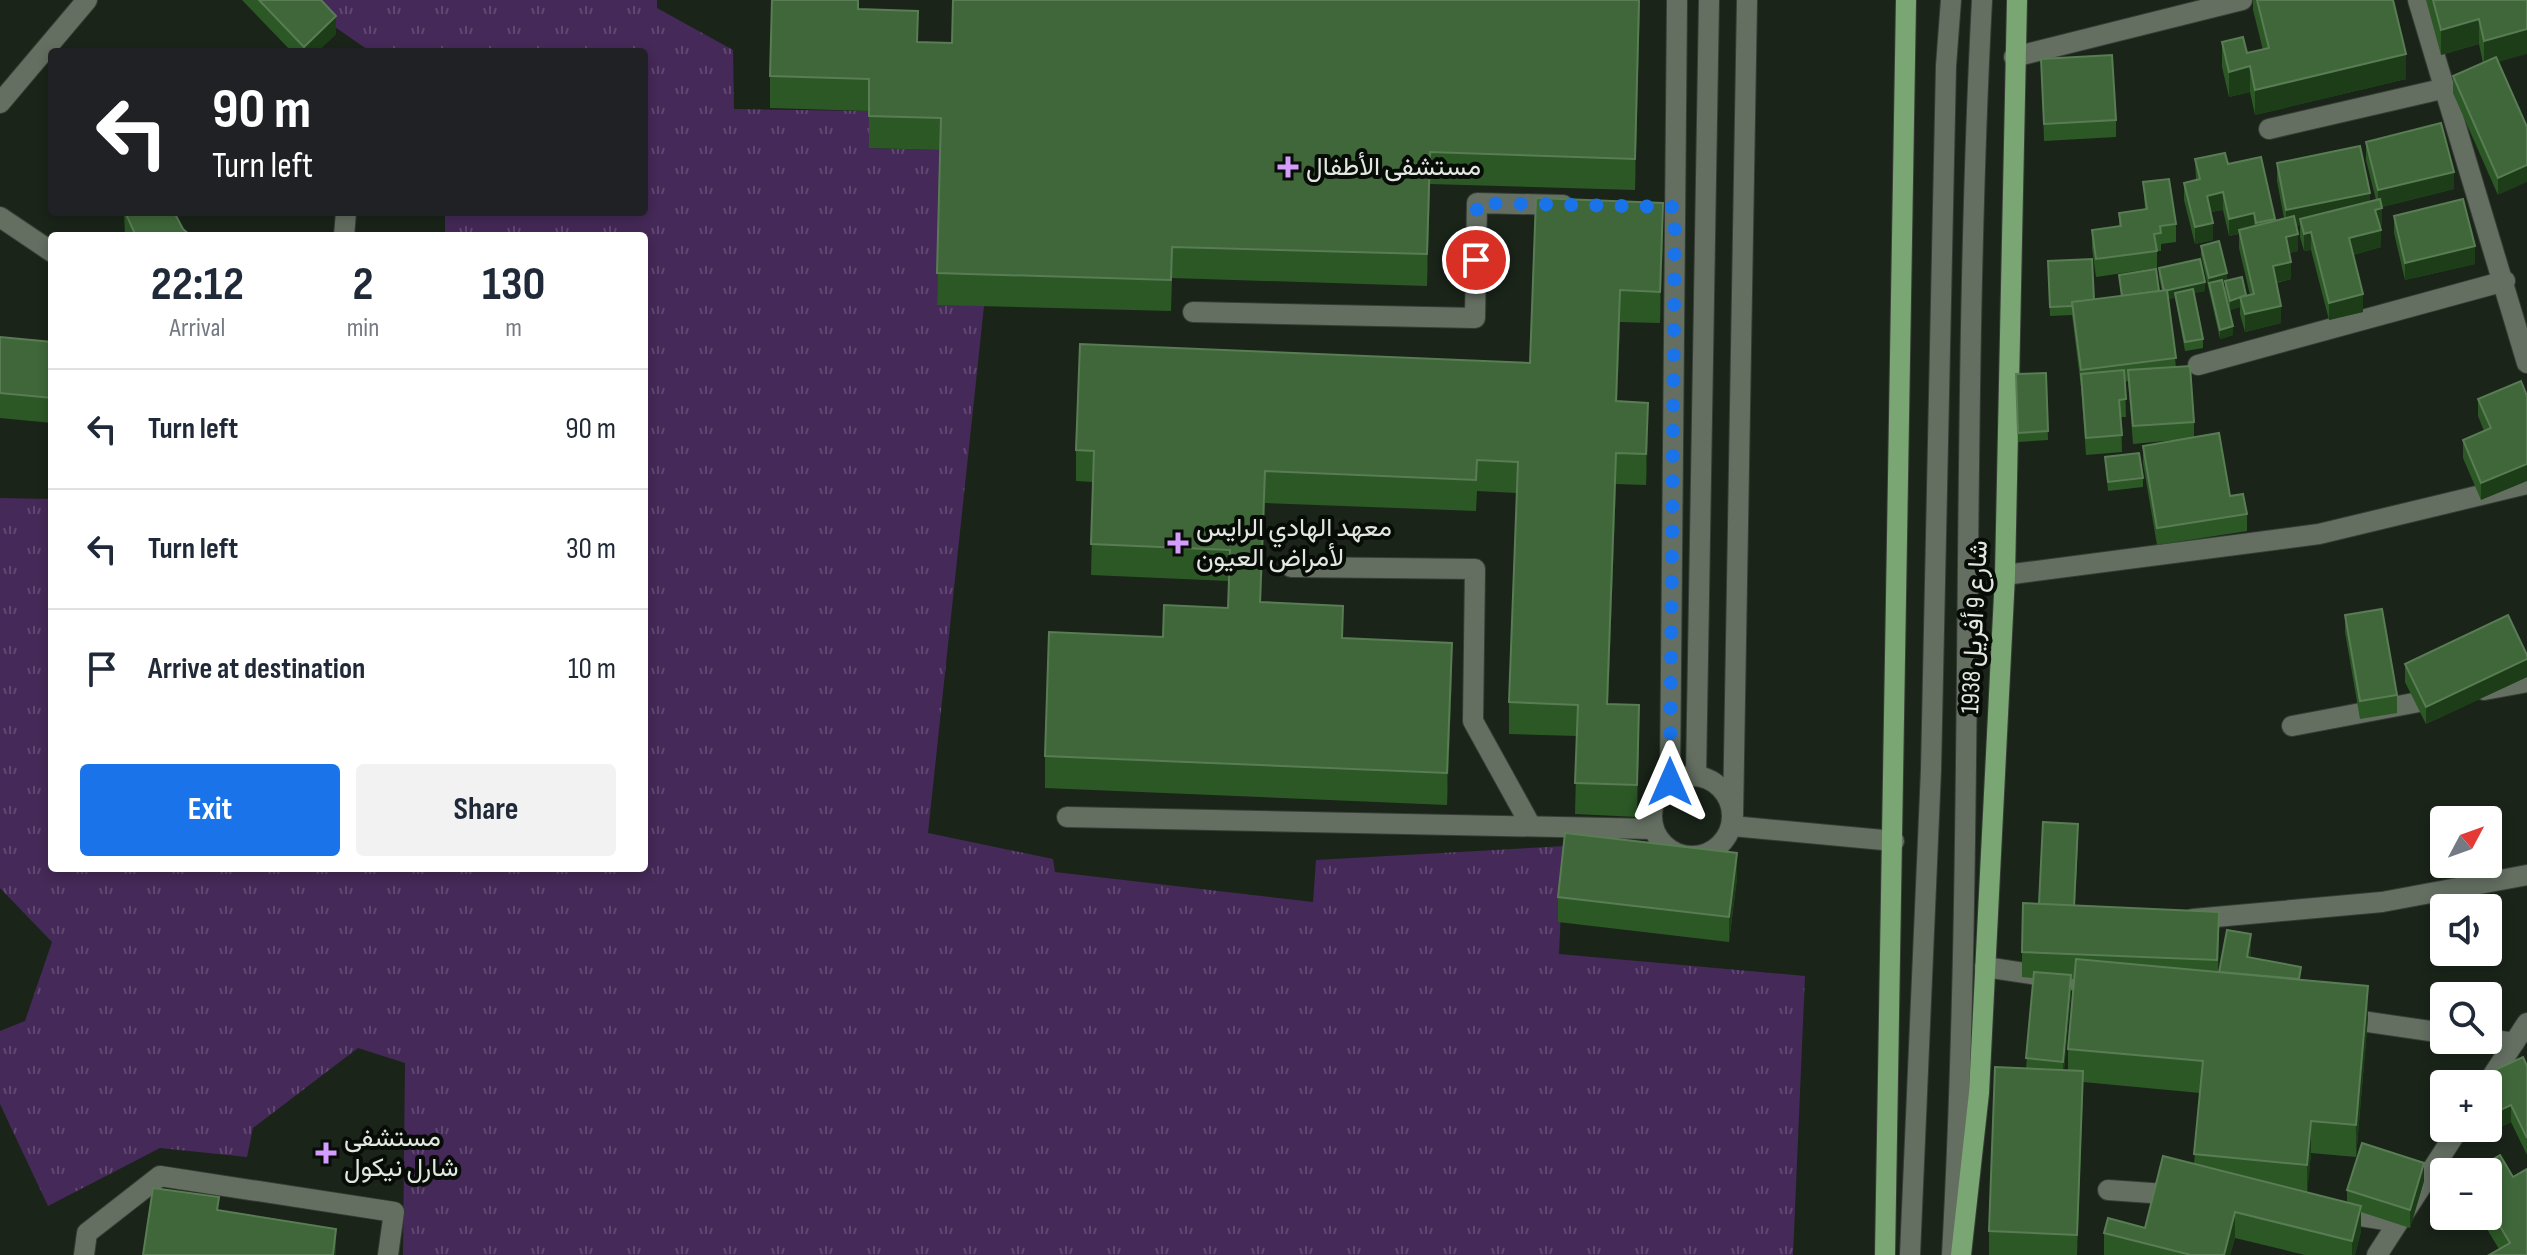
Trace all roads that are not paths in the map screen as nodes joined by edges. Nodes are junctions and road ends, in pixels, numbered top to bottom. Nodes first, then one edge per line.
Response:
1 (87, 0) edge
2 (1677, 0) edge
3 (1709, 0) edge
4 (1747, 0) edge
5 (1906, 0) edge
6 (1951, 0) edge
7 (1982, 0) edge
8 (2017, 0) edge
9 (2242, 0) edge
10 (2418, 0) edge
11 (2014, 57) junction
12 (2446, 88) junction
13 (4, 92) edge
14 (2269, 129) dead end
15 (1583, 205) edge
16 (0, 217) edge
17 (48, 249) edge
18 (2505, 281) junction
19 (1193, 312) dead end
20 (2527, 363) edge
21 (2198, 365) dead end
22 (2527, 484) edge
23 (1291, 567) dead end
24 (2005, 575) junction
25 (2527, 682) edge
26 (2292, 726) dead end
27 (1696, 776) junction
28 (1670, 782) junction
29 (1067, 817) dead end
30 (1732, 821) junction
31 (1531, 826) junction
32 (1653, 829) junction
33 (1894, 841) junction
34 (2527, 875) edge
35 (2179, 920) edge
36 (1985, 967) junction
37 (2112, 985) edge
38 (2318, 1015) edge
39 (2527, 1023) edge
40 (2430, 1031) edge
41 (2502, 1041) edge
42 (2514, 1043) junction
43 (2496, 1070) edge
44 (2450, 1142) edge
45 (2108, 1190) dead end
46 (2196, 1196) edge
47 (2313, 1208) edge
48 (2398, 1222) junction
49 (84, 1255) edge
50 (388, 1255) edge
51 (1885, 1255) edge
52 (1910, 1255) edge
53 (1952, 1255) edge
54 (1961, 1255) edge
55 (2377, 1255) edge

1 - 13 street
2 - 28 street
3 - 27 street
4 - 30 street
5 - 33 main road
6 - 52 street, شارع 9 أفريل 1938
7 - 53 street, شارع 9 أفريل 1938
8 - 11 main road, شارع 9 أفريل 1938
9 - 11 street
10 - 12 street
11 - 24 main road, شارع 9 أفريل 1938
12 - 14 street
12 - 18 street
15 - 19 street
16 - 17 street
18 - 20 street
18 - 21 street
22 - 24 street
23 - 31 street
24 - 36 main road, شارع 9 أفريل 1938
25 - 26 street
27 - 28 street
27 - 30 street
28 - 32 street
29 - 31 street
30 - 32 street
30 - 33 street
31 - 32 street
33 - 51 main road
34 - 35 street
36 - 37 street
36 - 54 main road, شارع 9 أفريل 1938
38 - 40 street
39 - 42 street
41 - 42 street
42 - 43 street
44 - 48 street
45 - 46 street
47 - 48 street
48 - 55 street
49 - 50 street

